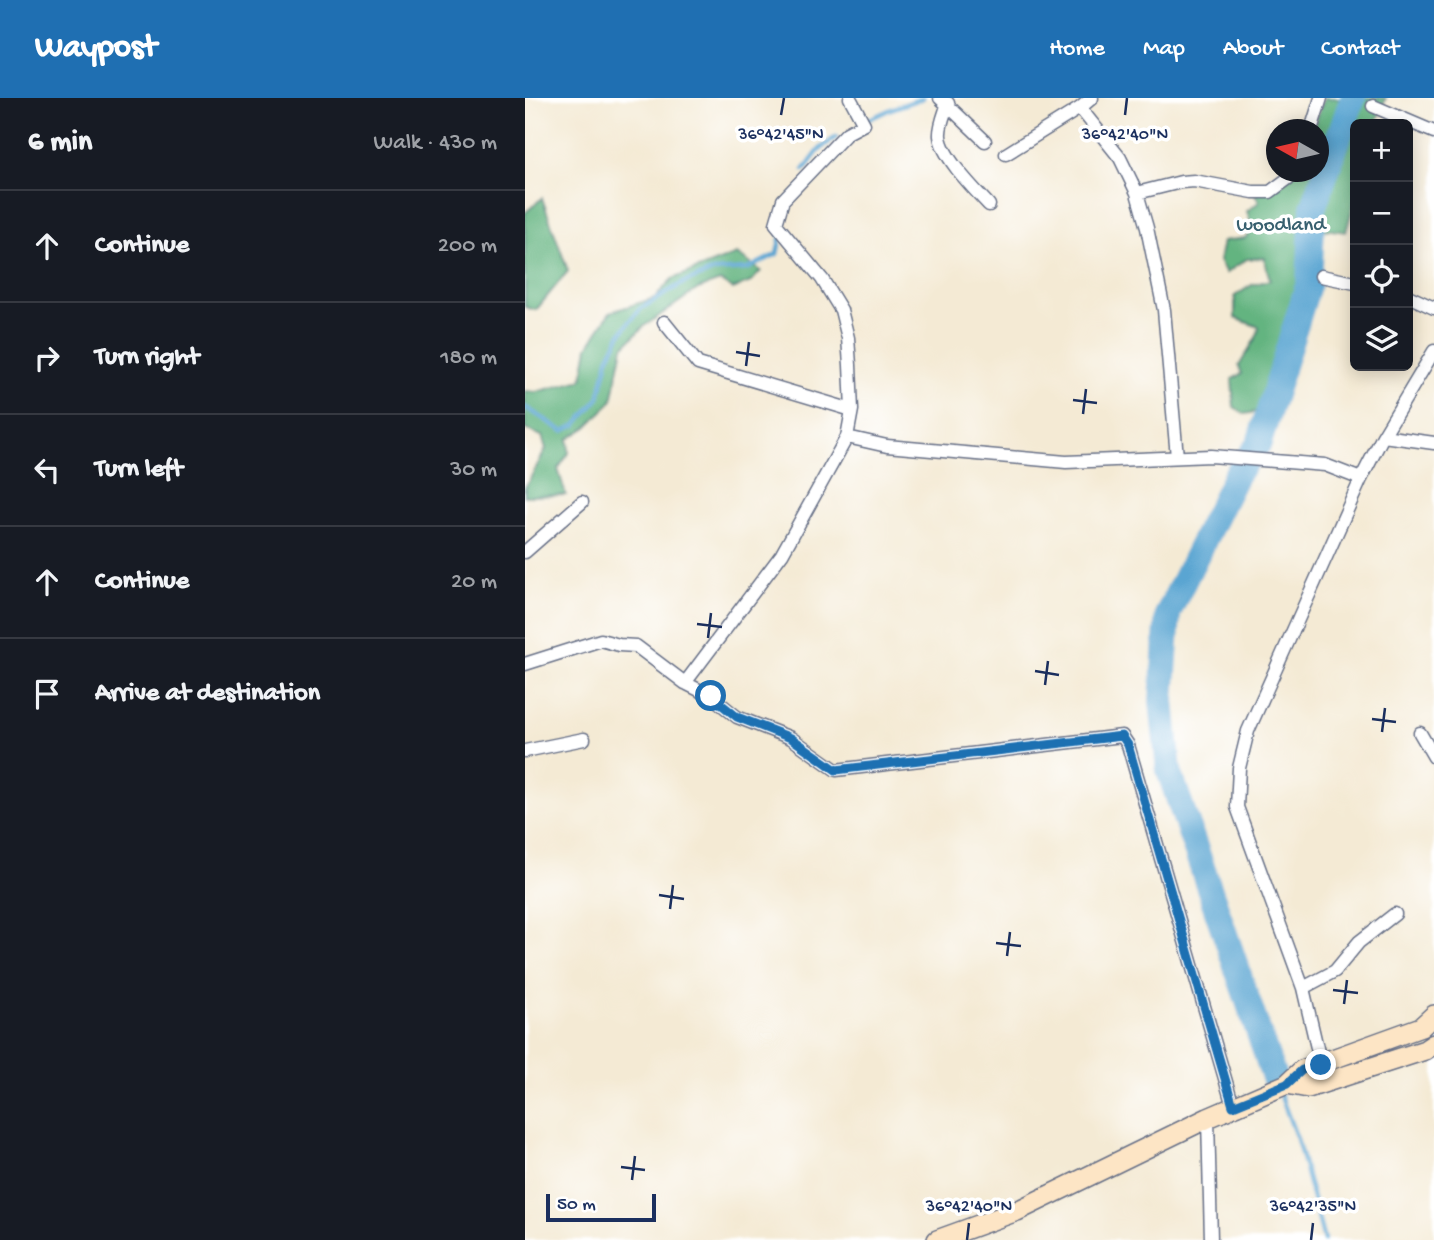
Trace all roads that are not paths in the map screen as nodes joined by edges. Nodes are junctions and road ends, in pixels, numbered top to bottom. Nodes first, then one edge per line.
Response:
1 (850, 98) edge
2 (1092, 98) edge
3 (1321, 98) edge
4 (944, 101) edge
5 (1373, 106) dead end
6 (1080, 108) junction
7 (1314, 119) edge
8 (1434, 132) edge
9 (985, 141) dead end
10 (1006, 154) dead end
11 (1284, 182) edge
12 (1137, 193) junction
13 (989, 205) dead end
14 (1321, 276) dead end
15 (1350, 282) edge
16 (1413, 298) edge
17 (1434, 308) edge
18 (664, 322) dead end
19 (1434, 351) edge
20 (852, 410) junction
21 (1383, 436) junction
22 (847, 437) junction
23 (1434, 443) edge
24 (1177, 457) junction
25 (1361, 479) junction
26 (582, 502) dead end
27 (525, 552) edge
28 (525, 664) edge
29 (685, 683) junction
30 (1420, 733) dead end
31 (585, 739) dead end
32 (525, 751) edge
33 (1434, 757) edge
34 (1395, 914) dead end
35 (1303, 988) junction
36 (1434, 1015) edge
37 (1434, 1044) edge
38 (1321, 1065) junction
39 (1287, 1084) junction
40 (1233, 1106) junction
41 (1208, 1118) junction
42 (937, 1240) edge
43 (1210, 1240) edge

1 - 20 street
2 - 6 street
3 - 7 street
4 - 9 street
4 - 13 street
5 - 8 street
6 - 10 street
6 - 12 street
11 - 12 street
12 - 24 street
14 - 15 street
16 - 17 street
18 - 20 street
19 - 21 street
20 - 22 street
21 - 23 street
21 - 25 street
22 - 24 street
22 - 29 street
24 - 25 street
25 - 35 street
26 - 27 street
28 - 29 street
29 - 40 street
30 - 33 street
31 - 32 street
34 - 35 street
35 - 38 street
36 - 38 main road
37 - 39 main road
38 - 39 main road
39 - 40 main road
40 - 41 main road
41 - 42 main road
41 - 43 street

